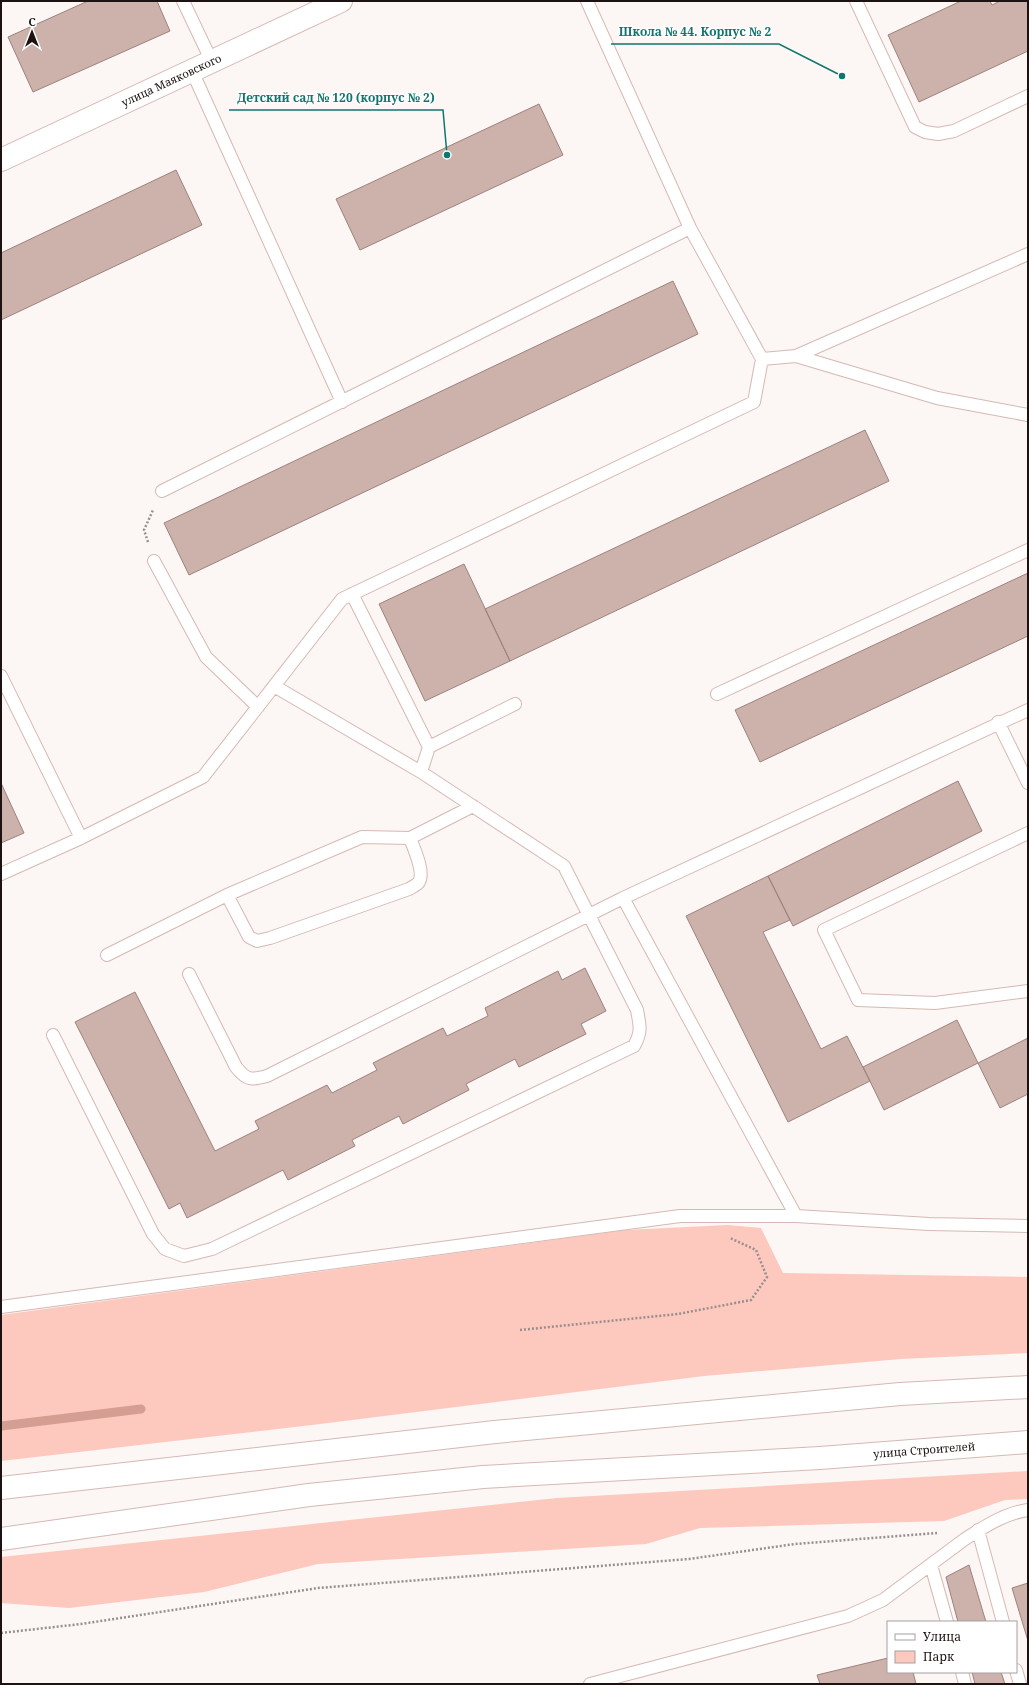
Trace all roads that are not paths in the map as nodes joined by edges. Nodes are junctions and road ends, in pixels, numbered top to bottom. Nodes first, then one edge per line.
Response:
1 (183, 1) edge
2 (341, 1) edge
3 (587, 1) edge
4 (856, 1) edge
5 (212, 62) junction
6 (192, 71) junction
7 (1028, 96) edge
8 (1, 160) edge
9 (690, 228) junction
10 (1028, 254) edge
11 (796, 356) junction
12 (762, 359) junction
13 (342, 402) junction
14 (1028, 415) edge
15 (162, 491) road end
16 (1028, 550) edge
17 (154, 561) road end
18 (352, 594) junction
19 (1, 676) edge
20 (274, 686) junction
21 (717, 694) dead end
22 (515, 704) dead end
23 (258, 708) junction
24 (1028, 710) edge
25 (998, 722) junction
26 (429, 747) junction
27 (421, 772) junction
28 (1028, 783) edge
29 (473, 806) junction
30 (1028, 833) edge
31 (81, 838) junction
32 (410, 838) junction
33 (1, 874) edge
34 (227, 895) junction
35 (623, 898) junction
36 (589, 915) junction
37 (107, 955) dead end
38 (190, 974) dead end
39 (1028, 991) edge
40 (54, 1035) dead end
41 (796, 1216) junction
42 (1028, 1226) edge
43 (1, 1308) edge
44 (1028, 1387) edge
45 (1028, 1442) edge
46 (1, 1488) edge
47 (1028, 1510) edge
48 (978, 1530) junction
49 (1, 1539) edge
50 (931, 1565) junction
51 (947, 1621) edge
52 (1003, 1621) edge
53 (962, 1673) edge
54 (1017, 1673) edge
55 (590, 1684) edge
56 (965, 1684) edge
57 (1020, 1684) edge

1 - 5 lane
2 - 5 main road, улица Маяковского
3 - 9 lane
4 - 7 lane
5 - 6 main road, улица Маяковского
6 - 8 main road, улица Маяковского
6 - 13 lane
9 - 12 lane
9 - 13 lane
10 - 11 lane
11 - 12 lane
11 - 14 lane
12 - 18 lane
13 - 15 lane
16 - 21 lane
17 - 23 lane
18 - 20 lane
18 - 26 lane
19 - 31 lane
20 - 23 lane
20 - 27 lane
22 - 26 lane
23 - 31 lane
24 - 25 lane
25 - 28 lane
25 - 35 lane
26 - 27 lane
27 - 29 lane
29 - 32 lane
29 - 36 lane
30 - 39 lane
31 - 33 lane
32 - 34 lane
32 - 34 lane
34 - 37 lane
35 - 36 lane
35 - 41 lane
36 - 38 lane
36 - 40 lane
41 - 42 lane
41 - 43 lane
44 - 46 main road
45 - 49 main road, улица Строителей
47 - 48 lane
48 - 50 lane
48 - 52 lane
50 - 51 lane
50 - 55 lane
53 - 56 lane
54 - 57 lane

